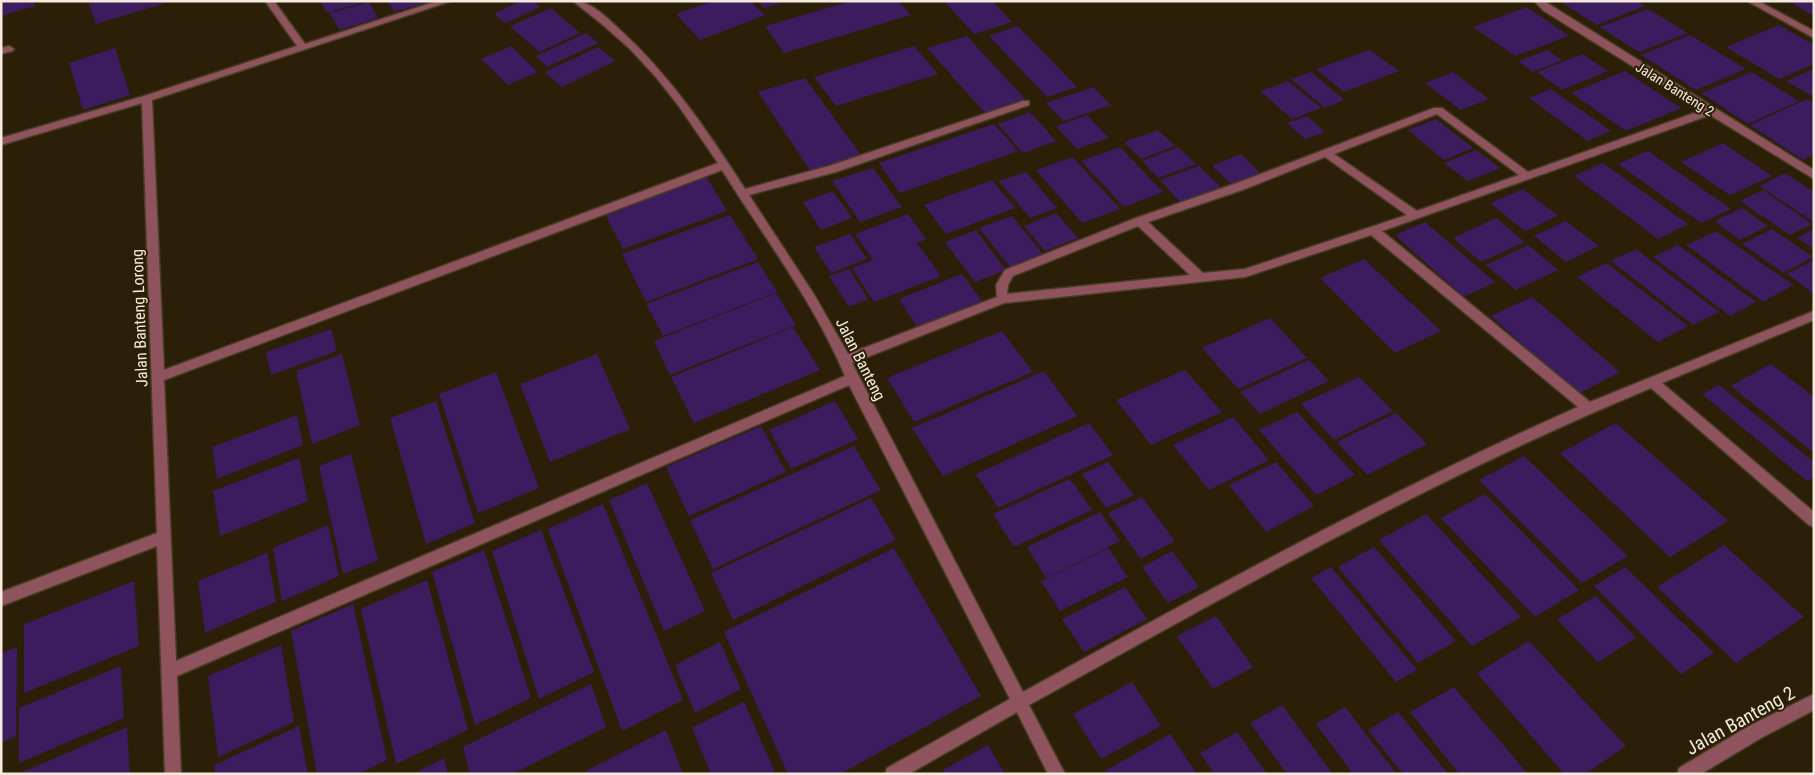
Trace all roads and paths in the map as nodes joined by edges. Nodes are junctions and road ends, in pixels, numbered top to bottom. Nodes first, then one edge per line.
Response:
1 (269, 1) edge
2 (448, 1) edge
3 (577, 1) edge
4 (1538, 1) edge
5 (1751, 1) edge
6 (1814, 35) edge
7 (303, 48) junction
8 (147, 98) junction
9 (1026, 103) dead end
10 (1710, 111) junction
11 (1, 142) edge
12 (1326, 153) junction
13 (724, 165) junction
14 (1814, 175) edge
15 (1528, 177) junction
16 (742, 193) junction
17 (1416, 216) junction
18 (1140, 221) junction
19 (1374, 231) junction
20 (1201, 278) junction
21 (1003, 299) junction
22 (1814, 315) edge
23 (845, 360) junction
24 (158, 377) junction
25 (852, 378) junction
26 (1653, 382) junction
27 (1588, 408) junction
28 (1814, 521) edge
29 (164, 537) junction
30 (1, 599) edge
31 (168, 672) junction
32 (1019, 702) junction
33 (1814, 702) edge
34 (173, 774) edge
35 (893, 774) edge
36 (1057, 774) edge
37 (1685, 774) edge

1 - 7 street
2 - 7 street
3 - 13 street, Jalan Banteng
4 - 10 street, Jalan Banteng 2
5 - 6 street
7 - 8 street
8 - 11 street
8 - 24 street, Jalan Banteng Lorong
9 - 16 street
10 - 14 street, Jalan Banteng 2
10 - 15 street
12 - 15 street
12 - 17 street
12 - 18 street
13 - 16 street, Jalan Banteng
13 - 24 street
15 - 17 street
16 - 23 street, Jalan Banteng
17 - 19 street
18 - 20 street
18 - 21 street
19 - 20 street
19 - 27 street
20 - 21 street
21 - 23 street
22 - 26 street
23 - 25 street, Jalan Banteng
24 - 29 street, Jalan Banteng Lorong
25 - 31 street
25 - 32 street, Jalan Banteng
26 - 27 street
26 - 28 street
27 - 32 street
29 - 30 street
29 - 31 street, Jalan Banteng Lorong
31 - 34 street, Jalan Banteng Lorong
32 - 35 street
32 - 36 street, Jalan Banteng
33 - 37 street, Jalan Banteng 2

